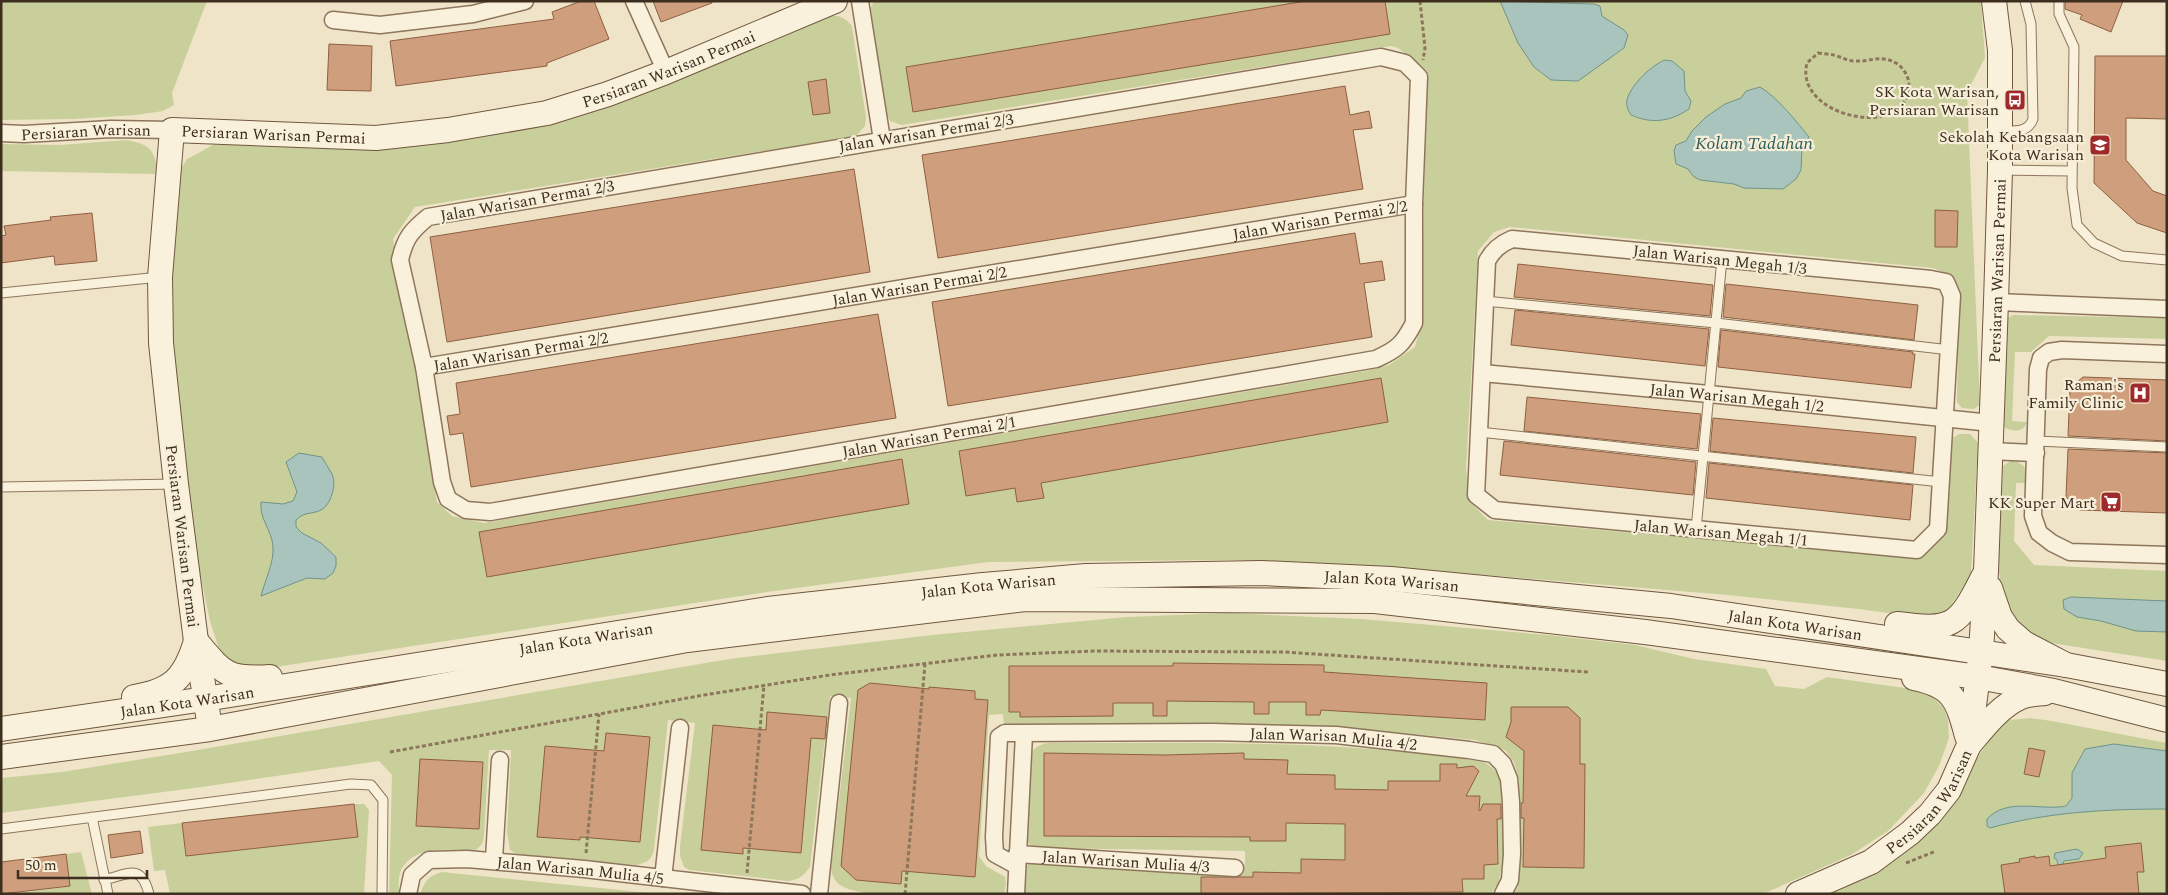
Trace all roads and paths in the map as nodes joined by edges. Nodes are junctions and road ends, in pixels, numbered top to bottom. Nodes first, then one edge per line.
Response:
1 (524, 1) edge
2 (634, 1) edge
3 (835, 1) edge
4 (860, 1) edge
5 (1420, 1) edge
6 (1994, 1) edge
7 (2025, 1) edge
8 (2060, 1) edge
9 (332, 20) dead end
10 (666, 72) junction
11 (1416, 74) junction
12 (1907, 76) joint
13 (172, 130) junction
14 (2000, 131) junction
15 (1, 133) edge
16 (882, 140) junction
17 (2000, 170) junction
18 (2072, 171) junction
19 (1414, 204) junction
20 (1722, 259) junction
21 (2167, 260) edge
22 (160, 277) junction
23 (1, 293) edge
24 (1485, 301) junction
25 (1996, 302) junction
26 (2167, 309) edge
27 (1716, 323) junction
28 (1950, 350) junction
29 (2167, 354) edge
30 (424, 367) junction
31 (1482, 373) junction
32 (1709, 394) junction
33 (1945, 418) junction
34 (1991, 423) junction
35 (1479, 432) junction
36 (2167, 446) edge
37 (2036, 447) junction
38 (1990, 451) junction
39 (1703, 456) junction
40 (1941, 482) junction
41 (176, 484) junction
42 (1, 487) edge
43 (1696, 529) junction
44 (2167, 555) edge
45 (1986, 572) junction
46 (1670, 606) junction
47 (1644, 632) junction
48 (196, 641) junction
49 (1981, 651) junction
50 (926, 664) junction
51 (2066, 665) junction
52 (1588, 672) dead end
53 (351, 675) junction
54 (1978, 677) junction
55 (2167, 684) edge
56 (764, 685) junction
57 (2054, 692) junction
58 (205, 699) junction
59 (839, 703) dead end
60 (599, 714) junction
61 (2167, 720) edge
62 (1, 723) edge
63 (680, 728) dead end
64 (1, 729) edge
65 (210, 729) junction
66 (1024, 734) junction
67 (1969, 745) junction
68 (390, 752) dead end
69 (1, 757) edge
70 (500, 760) dead end
71 (92, 817) junction
72 (1, 829) edge
73 (494, 860) junction
74 (1017, 860) junction
75 (1235, 868) dead end
76 (584, 869) junction
77 (663, 878) junction
78 (104, 880) junction
79 (745, 886) junction
80 (108, 894) edge
81 (149, 894) edge
82 (382, 894) edge
83 (408, 894) edge
84 (802, 894) edge
85 (819, 894) edge
86 (905, 894) edge
87 (1016, 894) edge
88 (1503, 894) edge
89 (1798, 894) edge

1 - 9 street
2 - 10 street
3 - 10 street, Persiaran Warisan Permai
4 - 16 street
5 - 11 path
6 - 14 street, Persiaran Warisan Permai
7 - 14 lane
8 - 18 lane
10 - 13 street, Persiaran Warisan Permai
11 - 16 street, Jalan Warisan Permai 2/3
11 - 19 street
12 - 12 path
13 - 15 street, Persiaran Warisan
13 - 22 street, Persiaran Warisan Permai
14 - 17 street, Persiaran Warisan Permai
16 - 30 street, Jalan Warisan Permai 2/3
17 - 18 lane
17 - 25 street, Persiaran Warisan Permai
18 - 21 lane
19 - 30 street, Jalan Warisan Permai 2/2
19 - 30 street, Jalan Warisan Permai 2/1
20 - 24 street, Jalan Warisan Megah 1/3
20 - 27 lane
20 - 28 street, Jalan Warisan Megah 1/3
22 - 23 lane
22 - 41 street, Persiaran Warisan Permai
24 - 27 lane
24 - 31 street
25 - 26 street
25 - 34 street, Persiaran Warisan Permai
27 - 28 lane
27 - 32 lane
28 - 33 street
29 - 37 street
31 - 32 street, Jalan Warisan Megah 1/2
31 - 35 street
32 - 33 street, Jalan Warisan Megah 1/2
32 - 39 lane
33 - 34 street, Jalan Warisan Megah 1/2
33 - 40 street
34 - 38 street, Persiaran Warisan Permai
35 - 39 lane
35 - 43 street, Jalan Warisan Megah 1/1
36 - 37 lane
37 - 38 street
37 - 44 street
38 - 45 street, Persiaran Warisan
39 - 40 lane
39 - 43 lane
40 - 43 street, Jalan Warisan Megah 1/1
41 - 42 lane
41 - 48 street, Persiaran Warisan Permai
45 - 46 street
45 - 49 street, Persiaran Warisan
45 - 51 street
46 - 49 street, Jalan Kota Warisan
46 - 53 street, Jalan Kota Warisan
47 - 54 street, Jalan Kota Warisan
47 - 65 street, Jalan Kota Warisan
47 - 67 street
48 - 53 street
48 - 58 street, Persiaran Warisan Permai
48 - 62 street
49 - 51 street
49 - 54 street, Persiaran Warisan
50 - 52 path
50 - 56 path
50 - 86 path
51 - 55 street
53 - 58 street, Jalan Kota Warisan
54 - 57 street, Jalan Kota Warisan
54 - 67 street, Persiaran Warisan
56 - 60 path
56 - 79 path
57 - 61 street, Jalan Kota Warisan
57 - 67 street
58 - 64 street, Jalan Kota Warisan
58 - 65 street, Persiaran Warisan Permai
59 - 85 street
60 - 68 path
60 - 76 path
63 - 77 street
65 - 69 street, Jalan Kota Warisan
66 - 74 street
66 - 74 street
66 - 88 street, Jalan Warisan Mulia 4/2
67 - 89 street, Persiaran Warisan
70 - 73 street
71 - 72 lane
71 - 78 lane
71 - 82 lane
73 - 76 street, Jalan Warisan Mulia 4/5
73 - 83 street, Jalan Warisan Mulia 4/5
74 - 75 street, Jalan Warisan Mulia 4/3
74 - 87 street
76 - 77 street, Jalan Warisan Mulia 4/5
77 - 79 street, Jalan Warisan Mulia 4/5
78 - 80 lane
78 - 81 lane
79 - 84 street, Jalan Warisan Mulia 4/5

